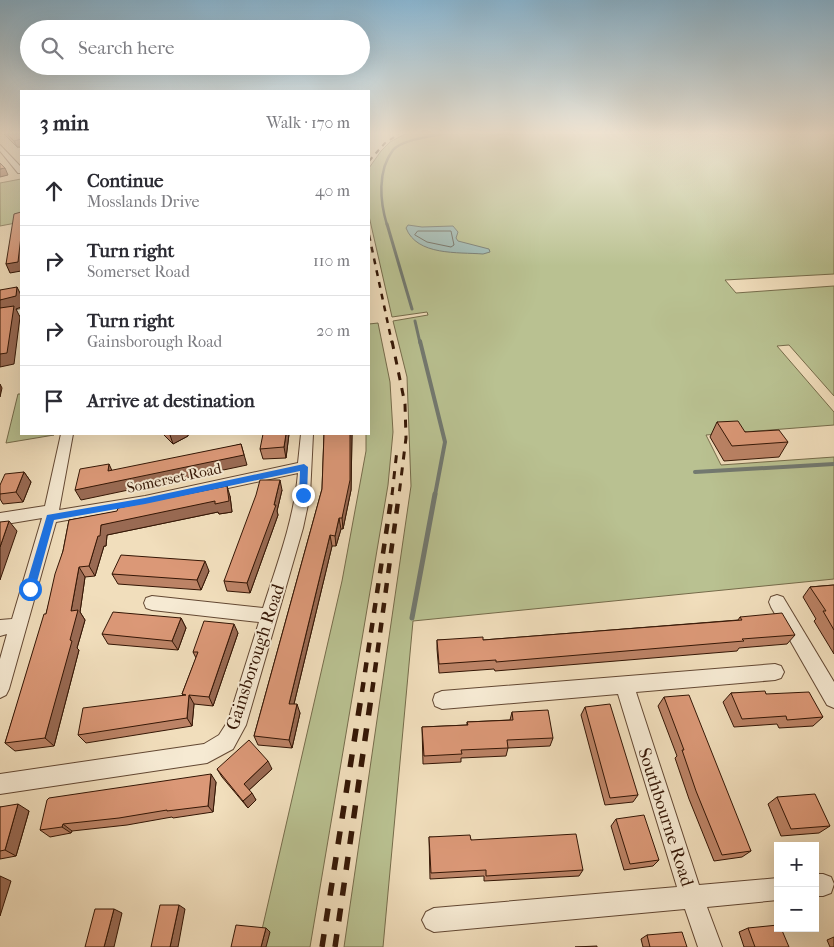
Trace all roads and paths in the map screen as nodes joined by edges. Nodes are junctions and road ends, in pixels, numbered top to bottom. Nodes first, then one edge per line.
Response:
1 (20, 312) edge
2 (0, 316) edge
3 (67, 435) edge
4 (307, 435) edge
5 (304, 467) junction
6 (51, 514) junction
7 (0, 519) edge
8 (777, 602) dead end
9 (152, 603) dead end
10 (270, 616) junction
11 (20, 625) junction
12 (0, 628) edge
13 (774, 672) dead end
14 (624, 686) junction
15 (0, 689) edge
16 (834, 699) edge
17 (442, 700) dead end
18 (0, 784) edge
19 (774, 889) edge
20 (692, 897) junction
21 (434, 920) dead end
22 (710, 947) edge

1 - 2 street
3 - 6 street
4 - 5 street, Gainsborough Road
5 - 6 street, Somerset Road
5 - 10 street, Gainsborough Road
6 - 7 street, Somerset Road
6 - 11 street
8 - 16 street
9 - 10 street
10 - 18 street, Gainsborough Road
11 - 12 street
11 - 15 street
13 - 14 street
14 - 17 street
14 - 20 street, Southbourne Road
19 - 20 street
20 - 21 street
20 - 22 street, Southbourne Road

